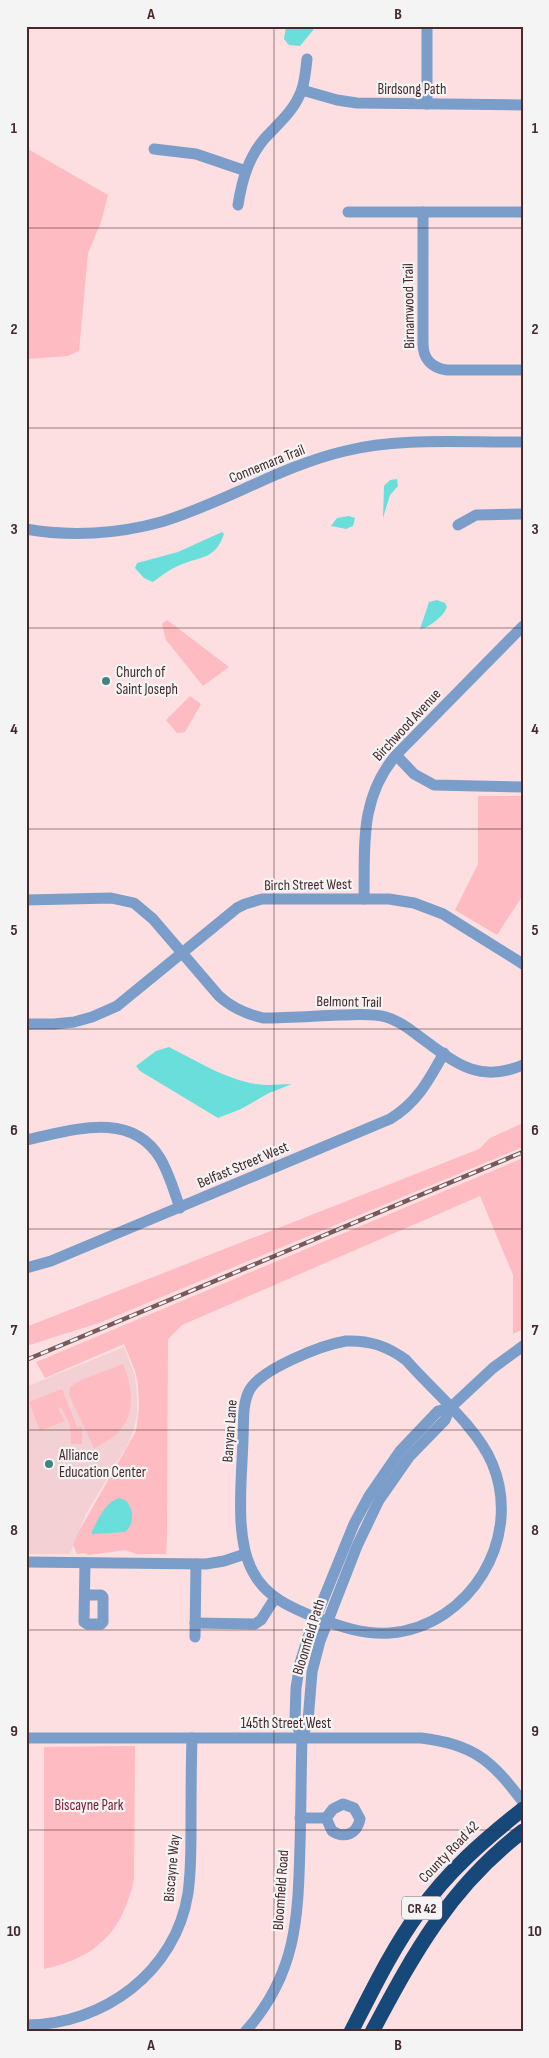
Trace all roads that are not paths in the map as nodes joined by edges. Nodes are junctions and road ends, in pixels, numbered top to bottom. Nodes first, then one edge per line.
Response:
1 (427, 27) edge
2 (307, 59) dead end
3 (302, 90) junction
4 (427, 104) junction
5 (523, 105) edge
6 (154, 149) dead end
7 (246, 171) junction
8 (238, 205) dead end
9 (348, 212) dead end
10 (423, 212) junction
11 (523, 212) edge
12 (523, 370) edge
13 (523, 442) edge
14 (523, 514) edge
15 (458, 525) dead end
16 (26, 529) edge
17 (523, 626) edge
18 (396, 755) junction
19 (523, 787) edge
20 (364, 899) junction
21 (26, 900) edge
22 (182, 954) junction
23 (523, 964) edge
24 (26, 1024) edge
25 (444, 1054) junction
26 (523, 1065) edge
27 (26, 1140) edge
28 (180, 1208) junction
29 (26, 1268) edge
30 (523, 1346) edge
31 (450, 1408) junction
32 (245, 1554) junction
33 (26, 1562) edge
34 (85, 1563) junction
35 (196, 1564) junction
36 (85, 1595) dead end
37 (275, 1598) junction
38 (316, 1617) junction
39 (328, 1622) junction
40 (195, 1623) junction
41 (195, 1637) dead end
42 (26, 1738) edge
43 (192, 1738) junction
44 (302, 1738) junction
45 (523, 1802) edge
46 (523, 1809) edge
47 (300, 1818) junction
48 (326, 1818) dead end
49 (523, 1831) edge
50 (26, 2025) edge
51 (245, 2032) edge
52 (351, 2032) edge
53 (372, 2032) edge

1 - 4 street
2 - 3 street
3 - 4 street, Birdsong Path
3 - 7 street
4 - 5 street, Birdsong Path
6 - 7 street
7 - 8 street
9 - 10 street
10 - 11 street
10 - 12 street, Birnamwood Trail
13 - 16 street, Connemara Trail
14 - 15 street
17 - 18 street, Birchwood Avenue
18 - 19 street
18 - 20 street, Birchwood Avenue
20 - 22 street, Birch Street West
20 - 23 street, Birch Street West
21 - 22 street, Belmont Trail
22 - 24 street, Birch Street West
22 - 25 street, Belmont Trail
25 - 26 street, Belmont Trail
25 - 28 street, Belfast Street West
27 - 28 street
28 - 29 street, Belfast Street West
30 - 31 street, Bloomfield Path
31 - 32 street, Banyan Lane
31 - 38 street, Bloomfield Path
31 - 39 street, Bloomfield Path
31 - 39 street, Banyan Lane
32 - 35 street
32 - 37 street, Banyan Lane
33 - 34 street
34 - 35 street
34 - 36 street
35 - 40 street
37 - 38 street, Banyan Lane
37 - 40 street
38 - 39 street, Banyan Lane
38 - 44 street, Bloomfield Path
39 - 44 street, Bloomfield Path
40 - 41 street
42 - 43 street, 145th Street West
43 - 44 street, 145th Street West
43 - 50 street, Biscayne Way
44 - 45 street, 145th Street West
44 - 47 street, Bloomfield Road
46 - 52 highway, County Road 42 / CR 42
47 - 48 street
47 - 51 street, Bloomfield Road
49 - 53 highway, CR 42

